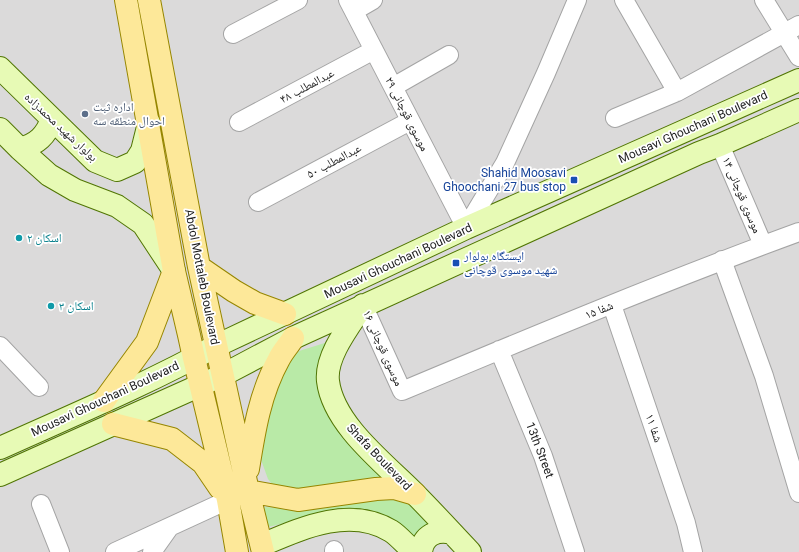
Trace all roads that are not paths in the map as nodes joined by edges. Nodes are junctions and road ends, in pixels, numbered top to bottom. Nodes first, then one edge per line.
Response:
1 (126, 0) edge
2 (150, 0) edge
3 (298, 0) edge
4 (373, 0) edge
5 (577, 0) edge
6 (624, 0) edge
7 (764, 0) edge
8 (351, 6) edge
9 (791, 29) edge
10 (233, 34) dead end
11 (374, 50) junction
12 (449, 55) dead end
13 (799, 57) edge
14 (0, 68) edge
15 (799, 80) edge
16 (393, 87) junction
17 (678, 92) junction
18 (799, 110) edge
19 (615, 118) dead end
20 (52, 119) junction
21 (410, 121) junction
22 (240, 122) dead end
23 (149, 123) junction
24 (0, 129) edge
25 (689, 129) junction
26 (720, 145) junction
27 (20, 149) junction
28 (699, 153) junction
29 (258, 202) dead end
30 (466, 228) junction
31 (799, 232) edge
32 (763, 245) junction
33 (722, 260) junction
34 (199, 267) junction
35 (174, 271) junction
36 (363, 305) junction
37 (612, 305) junction
38 (285, 314) junction
39 (293, 338) junction
40 (0, 346) edge
41 (216, 346) junction
42 (499, 350) junction
43 (194, 358) junction
44 (223, 375) junction
45 (200, 385) junction
46 (39, 387) dead end
47 (402, 391) joint
48 (104, 401) junction
49 (113, 424) junction
50 (0, 448) edge
51 (0, 474) edge
52 (247, 487) junction
53 (799, 493) edge
54 (415, 494) junction
55 (228, 500) junction
56 (41, 504) dead end
57 (170, 527) junction
58 (452, 533) junction
59 (262, 549) edge
60 (60, 552) edge
61 (115, 552) edge
62 (152, 552) edge
63 (237, 552) edge
64 (414, 552) edge
65 (421, 552) edge
66 (470, 552) edge
67 (575, 552) edge
68 (693, 552) edge

1 - 23 main road, Abdol Mottaleb Boulevard
2 - 34 main road, Abdol Mottaleb Boulevard
3 - 10 street
4 - 8 street
5 - 30 street
6 - 17 street
7 - 9 street
8 - 11 street, موسوی قوچانی ۲۹
9 - 13 street
9 - 17 street
11 - 16 street, موسوی قوچانی ۲۹
11 - 22 street, عبدالمطلب ۴۸
12 - 16 street
14 - 20 street, بولوار شهید محمدزاده
15 - 25 street, Mousavi Ghouchani Boulevard
16 - 21 street, موسوی قوچانی ۲۹
17 - 19 street
18 - 26 street, Mousavi Ghouchani Boulevard
20 - 23 street, بولوار شهید محمدزاده
20 - 27 street
21 - 29 street, عبدالمطلب ۵۰
21 - 30 street, موسوی قوچانی ۲۹
23 - 35 main road, Abdol Mottaleb Boulevard
24 - 27 street
25 - 28 street
25 - 30 street, Mousavi Ghouchani Boulevard
26 - 28 street, Mousavi Ghouchani Boulevard
26 - 32 street, موسوی قوچانی ۱۴
27 - 35 street
28 - 36 street, Mousavi Ghouchani Boulevard
30 - 38 street, Mousavi Ghouchani Boulevard
31 - 32 street, شفا ۱۵
32 - 33 street, شفا ۱۵
33 - 37 street, شفا ۱۵
33 - 53 street
34 - 38 main road
34 - 41 main road, Abdol Mottaleb Boulevard
35 - 43 main road, Abdol Mottaleb Boulevard
35 - 48 main road
36 - 39 street, Mousavi Ghouchani Boulevard
36 - 47 street, موسوی قوچانی ۱۶
36 - 54 street, Shafa Boulevard
37 - 42 street, شفا ۱۵
37 - 68 street, شفا ۱۱
38 - 41 street, Mousavi Ghouchani Boulevard
39 - 44 street, Mousavi Ghouchani Boulevard
39 - 52 main road
40 - 46 street
41 - 43 street, Mousavi Ghouchani Boulevard
41 - 44 main road, Abdol Mottaleb Boulevard
42 - 47 street, شفا ۱۵
42 - 67 street, 13th Street
43 - 45 main road, Abdol Mottaleb Boulevard
43 - 48 street, Mousavi Ghouchani Boulevard
44 - 45 street, Mousavi Ghouchani Boulevard
44 - 52 main road, Abdol Mottaleb Boulevard
45 - 49 street, Mousavi Ghouchani Boulevard
45 - 55 main road, Abdol Mottaleb Boulevard
48 - 50 street, Mousavi Ghouchani Boulevard
49 - 51 street, Mousavi Ghouchani Boulevard
49 - 55 main road
52 - 54 main road
52 - 59 main road, Abdol Mottaleb Boulevard
54 - 58 street, Shafa Boulevard
55 - 57 street
55 - 63 main road, Abdol Mottaleb Boulevard
56 - 60 street
57 - 61 street
57 - 62 street
58 - 65 street
58 - 66 street, Shafa Boulevard
59 - 64 street

